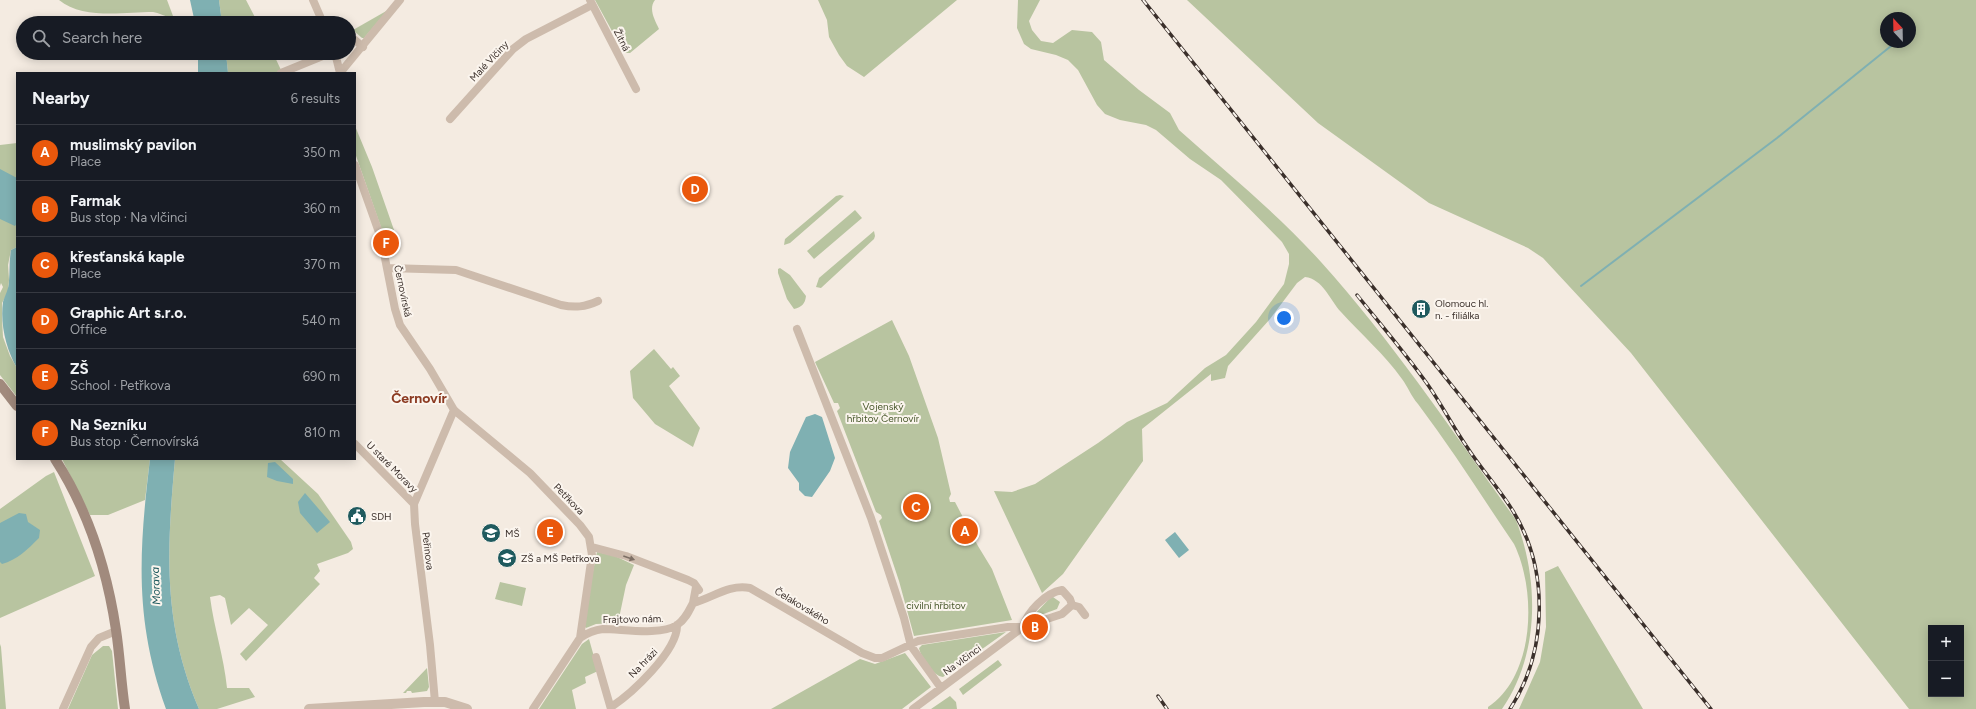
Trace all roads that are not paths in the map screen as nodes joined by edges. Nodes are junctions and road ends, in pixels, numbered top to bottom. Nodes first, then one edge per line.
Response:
1 (313, 0) edge
2 (400, 0) edge
3 (591, 3) edge
4 (320, 16) edge
5 (356, 42) edge
6 (363, 48) junction
7 (356, 56) edge
8 (313, 60) edge
9 (337, 60) edge
10 (352, 60) edge
11 (283, 72) edge
12 (340, 72) edge
13 (341, 72) edge
14 (636, 90) dead end
15 (450, 119) dead end
16 (356, 168) edge
17 (388, 268) junction
18 (598, 301) dead end
19 (798, 328) dead end
20 (0, 384) edge
21 (16, 405) edge
22 (454, 410) junction
23 (356, 445) edge
24 (56, 460) edge
25 (414, 504) junction
26 (592, 547) junction
27 (696, 587) junction
28 (705, 599) junction
29 (693, 603) junction
30 (1072, 605) junction
31 (1085, 615) dead end
32 (677, 625) junction
33 (1023, 628) junction
34 (116, 631) junction
35 (580, 638) junction
36 (911, 646) junction
37 (596, 657) dead end
38 (941, 688) junction
39 (435, 702) junction
40 (611, 708) edge
41 (63, 709) edge
42 (125, 709) edge
43 (309, 709) edge
44 (467, 709) edge
45 (533, 709) edge
46 (912, 709) edge

1 - 4 street
2 - 6 street
3 - 14 street, Žitná
3 - 15 street, Malé Vlčiny
5 - 6 street
6 - 7 street
8 - 11 street
9 - 12 street
10 - 13 street
16 - 17 street, Černovírská
17 - 18 street
17 - 22 street, Černovírská
19 - 36 street
20 - 21 main road
22 - 25 street, Peřinova
22 - 26 street, Petřkova
23 - 25 street, U staré Moravy
24 - 34 main road
25 - 39 street, Peřinova
26 -> 27 street
26 - 35 street
27 - 28 street
27 - 29 street
28 - 29 street, Čelakovského
28 - 36 street, Čelakovského
29 - 32 street
30 - 31 street
30 - 33 street, Na vlčinci
30 - 33 street, Na vlčinci
32 - 35 street, Frajtovo nám.
32 - 40 street, Na hrázi
33 - 36 street, Čelakovského
33 - 38 street, Na vlčinci
34 - 41 street
34 - 42 main road
35 - 45 street
36 - 38 street
37 - 40 street
38 - 46 street, Na vlčinci
39 - 43 street
39 - 44 street

